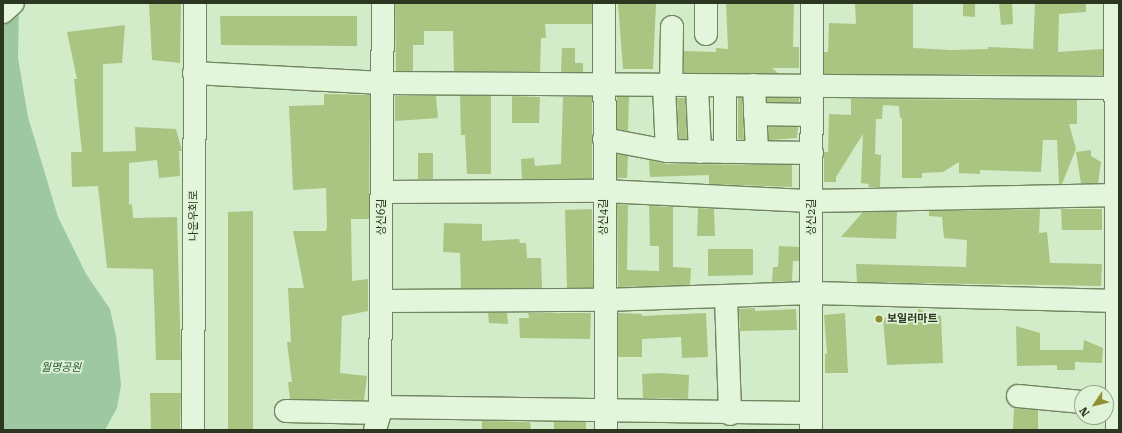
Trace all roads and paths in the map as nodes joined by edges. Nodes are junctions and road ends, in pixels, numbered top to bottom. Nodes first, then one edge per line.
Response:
1 (13, 3) edge
2 (195, 3) edge
3 (383, 3) edge
4 (604, 3) edge
5 (706, 3) edge
6 (812, 3) edge
7 (1115, 3) edge
8 (3, 12) edge
9 (672, 27) dead end
10 (706, 34) dead end
11 (194, 74) junction
12 (383, 83) junction
13 (754, 85) junction
14 (604, 86) junction
15 (668, 86) junction
16 (697, 86) junction
17 (725, 86) junction
18 (812, 87) junction
19 (1115, 88) junction
20 (755, 114) junction
21 (812, 115) junction
22 (604, 140) junction
23 (667, 151) junction
24 (700, 152) junction
25 (725, 152) junction
26 (756, 152) junction
27 (812, 153) junction
28 (604, 191) junction
29 (382, 192) junction
30 (1117, 195) edge
31 (812, 201) junction
32 (812, 293) junction
33 (726, 296) junction
34 (604, 300) junction
35 (382, 301) junction
36 (1117, 301) junction
37 (1018, 396) dead end
38 (1074, 401) edge
39 (1119, 406) edge
40 (286, 411) dead end
41 (730, 414) junction
42 (379, 417) edge
43 (606, 421) edge
44 (811, 422) edge
45 (192, 430) edge
46 (1117, 430) edge

1 - 8 street
2 - 11 street, 나운우회로
3 - 12 street, 상신6길
4 - 14 street, 상신4길
5 - 10 street
6 - 18 street, 상신2길
7 - 19 street
9 - 15 street
11 - 12 street
11 - 45 street, 나운우회로
12 - 14 street
12 - 29 street, 상신6길
13 - 17 street
13 - 18 street
13 - 20 street
14 - 15 street
14 - 22 street, 상신4길
15 - 16 street
15 - 23 street
16 - 17 street
16 - 24 street
17 - 25 street
18 - 19 street
18 - 21 street, 상신2길
19 - 30 street
20 - 21 street
20 - 26 street
21 - 27 street, 상신2길
22 - 23 street
22 - 28 street, 상신4길
23 - 24 street
24 - 25 street
25 - 26 street
26 - 27 street
27 - 31 street, 상신2길
28 - 29 street
28 - 31 street
28 - 34 street, 상신4길
29 - 35 street, 상신6길
30 - 31 street
30 - 36 street
31 - 32 street, 상신2길
32 - 33 street
32 - 36 street
32 - 44 street, 상신2길
33 - 34 street
33 - 41 street
34 - 35 street
34 - 43 street, 상신4길
35 - 42 street, 상신6길
36 - 39 street
37 - 38 street
39 - 46 street
40 - 42 street
41 - 43 street
41 - 44 street
42 - 43 street

